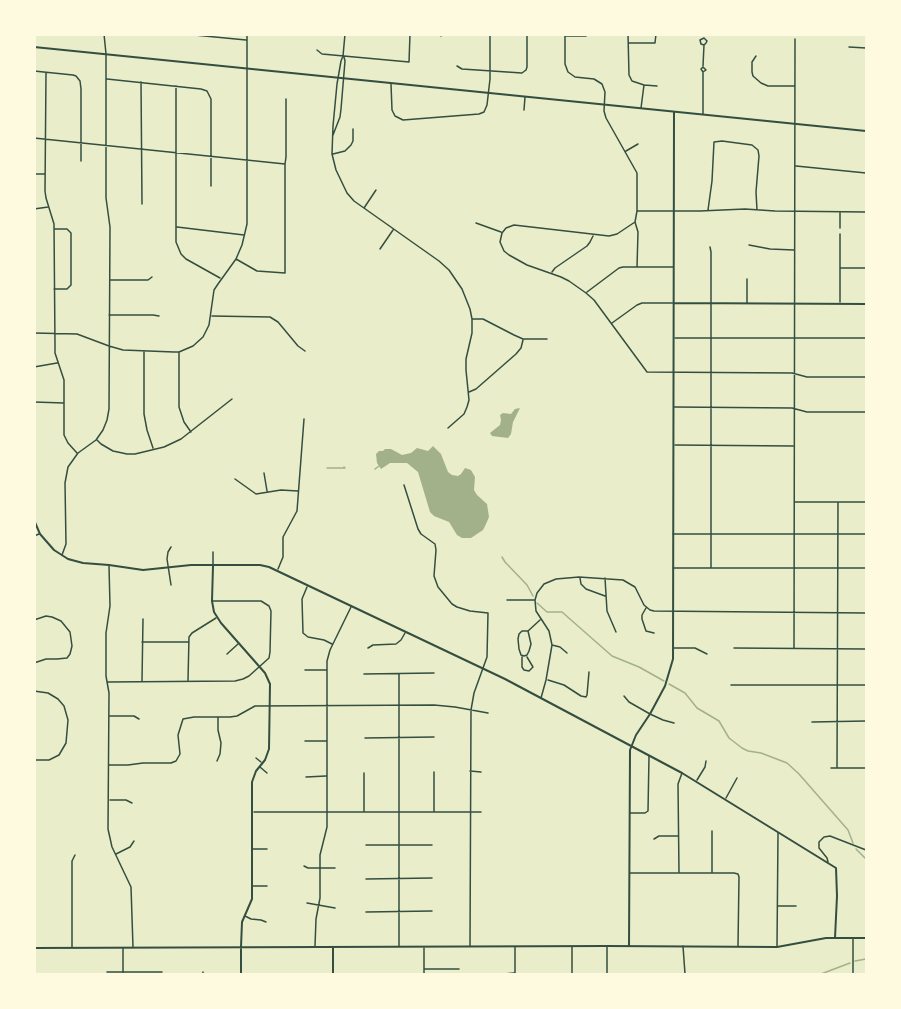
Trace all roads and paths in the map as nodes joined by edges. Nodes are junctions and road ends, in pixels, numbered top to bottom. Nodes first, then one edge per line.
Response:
1 (104, 34) edge
2 (184, 34) edge
3 (247, 34) edge
4 (345, 34) edge
5 (410, 34) edge
6 (490, 34) edge
7 (527, 34) edge
8 (628, 34) edge
9 (656, 34) edge
10 (565, 35) edge
11 (208, 36) edge
12 (586, 36) edge
13 (795, 39) dead end
14 (247, 40) junction
15 (628, 43) junction
16 (704, 45) dead end
17 (34, 47) edge
18 (849, 47) dead end
19 (867, 48) edge
20 (317, 50) dead end
21 (106, 54) junction
22 (343, 56) junction
23 (756, 56) dead end
24 (457, 66) dead end
25 (247, 69) junction
26 (490, 70) junction
27 (34, 71) edge
28 (46, 73) junction
29 (106, 79) junction
30 (339, 79) junction
31 (344, 79) junction
32 (141, 82) junction
33 (391, 84) junction
34 (644, 85) junction
35 (176, 86) junction
36 (657, 86) dead end
37 (795, 86) junction
38 (489, 94) junction
39 (525, 97) junction
40 (286, 99) dead end
41 (604, 105) junction
42 (641, 109) junction
43 (524, 110) dead end
44 (674, 112) junction
45 (703, 115) junction
46 (795, 124) junction
47 (353, 129) dead end
48 (867, 131) edge
49 (333, 136) junction
50 (34, 138) edge
51 (45, 139) junction
52 (81, 143) junction
53 (638, 144) dead end
54 (106, 145) junction
55 (141, 149) junction
56 (625, 151) junction
57 (176, 153) junction
58 (332, 154) junction
59 (210, 156) junction
60 (247, 160) junction
61 (81, 161) dead end
62 (285, 164) junction
63 (795, 166) junction
64 (867, 172) edge
65 (34, 174) edge
66 (45, 174) junction
67 (211, 186) dead end
68 (376, 190) dead end
69 (141, 204) dead end
70 (49, 207) junction
71 (364, 208) junction
72 (34, 209) edge
73 (757, 210) junction
74 (637, 211) junction
75 (674, 211) junction
76 (707, 211) junction
77 (794, 212) junction
78 (840, 212) junction
79 (867, 212) edge
80 (635, 222) junction
81 (476, 223) dead end
82 (176, 227) junction
83 (840, 228) dead end
84 (54, 229) junction
85 (394, 230) junction
86 (502, 233) junction
87 (840, 234) dead end
88 (245, 235) junction
89 (593, 235) junction
90 (749, 245) dead end
91 (710, 247) dead end
92 (380, 249) dead end
93 (795, 250) junction
94 (236, 259) junction
95 (637, 267) junction
96 (674, 267) junction
97 (840, 268) junction
98 (867, 268) edge
99 (551, 273) junction
100 (152, 278) dead end
101 (222, 278) junction
102 (747, 279) dead end
103 (110, 280) junction
104 (54, 289) junction
105 (586, 293) junction
106 (674, 303) junction
107 (711, 303) junction
108 (747, 303) junction
109 (794, 304) junction
110 (840, 304) junction
111 (867, 304) edge
112 (109, 315) junction
113 (159, 316) dead end
114 (211, 316) junction
115 (472, 319) junction
116 (611, 323) junction
117 (34, 333) edge
118 (54, 333) junction
119 (674, 338) junction
120 (711, 338) junction
121 (795, 338) junction
122 (867, 338) edge
123 (523, 339) junction
124 (547, 339) dead end
125 (109, 346) junction
126 (305, 351) dead end
127 (144, 352) junction
128 (179, 352) junction
129 (58, 363) junction
130 (34, 367) edge
131 (711, 372) junction
132 (674, 373) junction
133 (794, 373) junction
134 (867, 377) edge
135 (468, 392) junction
136 (232, 399) dead end
137 (34, 402) edge
138 (64, 403) junction
139 (674, 407) junction
140 (711, 408) junction
141 (794, 408) junction
142 (867, 412) edge
143 (304, 419) dead end
144 (448, 428) dead end
145 (191, 432) junction
146 (96, 440) junction
147 (674, 445) junction
148 (711, 446) junction
149 (794, 446) junction
150 (153, 450) junction
151 (78, 453) junction
152 (264, 473) dead end
153 (235, 479) dead end
154 (405, 485) dead end
155 (298, 491) junction
156 (267, 492) junction
157 (794, 502) junction
158 (838, 502) junction
159 (867, 502) edge
160 (34, 520) edge
161 (40, 534) junction
162 (673, 534) junction
163 (711, 534) junction
164 (794, 534) junction
165 (838, 534) junction
166 (867, 534) edge
167 (34, 536) edge
168 (171, 547) dead end
169 (213, 552) dead end
170 (62, 556) junction
171 (109, 565) junction
172 (213, 566) junction
173 (168, 568) junction
174 (673, 568) junction
175 (711, 568) junction
176 (794, 568) junction
177 (838, 568) junction
178 (867, 568) edge
179 (278, 570) junction
180 (579, 577) junction
181 (605, 578) junction
182 (171, 585) dead end
183 (308, 585) junction
184 (606, 596) junction
185 (507, 600) dead end
186 (535, 600) junction
187 (212, 601) junction
188 (351, 606) junction
189 (646, 607) junction
190 (673, 612) junction
191 (794, 612) junction
192 (838, 612) junction
193 (867, 612) edge
194 (217, 618) junction
195 (34, 620) edge
196 (143, 620) dead end
197 (540, 620) junction
198 (406, 632) junction
199 (528, 632) junction
200 (616, 633) dead end
201 (654, 633) dead end
202 (142, 642) junction
203 (188, 642) junction
204 (238, 643) junction
205 (333, 644) junction
206 (552, 645) junction
207 (368, 648) dead end
208 (673, 648) junction
209 (734, 648) dead end
210 (794, 648) junction
211 (838, 649) junction
212 (867, 649) edge
213 (567, 653) dead end
214 (227, 654) dead end
215 (707, 654) dead end
216 (527, 655) junction
217 (522, 656) junction
218 (34, 663) edge
219 (260, 667) junction
220 (483, 668) junction
221 (327, 669) junction
222 (34, 670) edge
223 (305, 670) dead end
224 (589, 672) dead end
225 (434, 673) dead end
226 (364, 674) dead end
227 (399, 674) junction
228 (546, 680) junction
229 (142, 681) junction
230 (188, 681) junction
231 (107, 682) junction
232 (731, 685) dead end
233 (838, 685) junction
234 (867, 685) edge
235 (35, 691) edge
236 (624, 696) dead end
237 (541, 698) junction
238 (270, 705) junction
239 (327, 705) junction
240 (399, 705) junction
241 (471, 710) junction
242 (488, 712) dead end
243 (650, 714) junction
244 (109, 716) junction
245 (218, 717) junction
246 (139, 719) dead end
247 (838, 721) junction
248 (867, 721) edge
249 (812, 722) dead end
250 (674, 723) dead end
251 (365, 738) dead end
252 (399, 738) junction
253 (434, 738) dead end
254 (304, 741) dead end
255 (327, 741) junction
256 (630, 746) junction
257 (649, 755) junction
258 (256, 758) dead end
259 (35, 760) edge
260 (217, 761) dead end
261 (706, 761) dead end
262 (262, 763) junction
263 (109, 765) junction
264 (259, 767) junction
265 (831, 768) dead end
266 (837, 768) junction
267 (867, 768) edge
268 (470, 771) junction
269 (434, 772) dead end
270 (481, 772) dead end
271 (267, 773) dead end
272 (364, 773) dead end
273 (682, 773) junction
274 (327, 776) junction
275 (306, 777) dead end
276 (737, 778) dead end
277 (697, 781) junction
278 (34, 783) edge
279 (725, 799) junction
280 (109, 800) junction
281 (132, 803) dead end
282 (252, 812) junction
283 (327, 812) junction
284 (364, 812) junction
285 (399, 812) junction
286 (434, 812) junction
287 (470, 812) junction
288 (481, 812) dead end
289 (629, 813) junction
290 (712, 831) dead end
291 (777, 832) junction
292 (679, 836) junction
293 (654, 839) dead end
294 (134, 841) dead end
295 (366, 845) dead end
296 (432, 845) dead end
297 (399, 846) junction
298 (252, 849) junction
299 (267, 849) dead end
300 (867, 850) edge
301 (115, 854) junction
302 (75, 855) dead end
303 (828, 863) junction
304 (304, 866) dead end
305 (320, 868) junction
306 (335, 868) dead end
307 (629, 873) junction
308 (679, 873) junction
309 (712, 873) junction
310 (432, 878) dead end
311 (366, 879) dead end
312 (399, 879) junction
313 (252, 886) junction
314 (267, 886) dead end
315 (307, 903) dead end
316 (320, 905) junction
317 (777, 906) junction
318 (796, 906) dead end
319 (335, 908) dead end
320 (399, 911) junction
321 (432, 911) dead end
322 (366, 912) dead end
323 (244, 915) junction
324 (266, 922) dead end
325 (835, 938) junction
326 (853, 938) junction
327 (867, 938) edge
328 (424, 946) junction
329 (515, 946) junction
330 (573, 946) junction
331 (607, 946) junction
332 (629, 946) junction
333 (682, 946) junction
334 (738, 946) junction
335 (777, 946) junction
336 (123, 947) junction
337 (133, 947) junction
338 (241, 947) junction
339 (315, 947) junction
340 (333, 947) junction
341 (399, 947) junction
342 (470, 947) junction
343 (34, 948) edge
344 (72, 948) junction
345 (424, 969) junction
346 (459, 969) dead end
347 (107, 972) dead end
348 (162, 972) dead end
349 (123, 973) edge
350 (515, 974) edge
351 (241, 975) edge
352 (333, 975) edge
353 (424, 975) edge
354 (504, 975) edge
355 (572, 975) edge
356 (607, 975) edge
357 (685, 975) edge
358 (853, 975) edge

1 - 21 street
2 - 11 street
3 - 14 street
4 - 22 street
5 - 22 street
6 - 26 street
7 - 26 street
8 - 15 street
9 - 15 street
10 - 12 street
10 - 41 street
11 - 14 street
13 - 37 street
14 - 25 street
15 - 34 street
16 - 45 street
17 - 21 street
18 - 19 street
20 - 22 street
21 - 25 street
21 - 29 street
22 - 30 street
22 - 31 street
23 - 37 street
24 - 26 street
25 - 30 street
25 - 60 street
26 - 38 street
27 - 28 street
28 - 51 street
28 - 52 street
29 - 32 street
29 - 54 street
30 - 31 street
30 - 49 street
31 - 33 street
31 - 49 street
32 - 35 street
32 - 55 street
33 - 38 street
33 - 38 street
34 - 36 street
34 - 42 street
35 - 57 street
35 - 59 street
37 - 46 street
38 - 39 street
39 - 41 street
39 - 43 street
40 - 62 street
41 - 42 street
41 - 56 street
42 - 44 street
44 - 45 street
44 - 75 street
45 - 46 street
46 - 48 street
46 - 63 street
47 - 58 street
49 - 58 street
50 - 51 street
51 - 52 street
51 - 66 street
52 - 54 street
52 - 61 street
53 - 56 street
54 - 55 street
54 - 103 street
55 - 57 street
55 - 69 street
56 - 74 street
57 - 59 street
57 - 82 street
58 - 71 street
59 - 60 street
59 - 67 street
60 - 62 street
60 - 88 street
62 - 94 street
63 - 64 street
63 - 77 street
65 - 66 street
66 - 70 street
68 - 71 street
70 - 72 street
70 - 84 street
71 - 85 street
73 - 76 street
73 - 76 street
73 - 77 street
74 - 75 street
74 - 80 street
75 - 76 street
75 - 96 street
77 - 78 street
77 - 93 street
78 - 79 street
78 - 83 street
80 - 89 street
80 - 95 street
81 - 86 street
82 - 88 street
82 - 101 street
84 - 104 street
84 - 104 street
85 - 92 street
85 - 115 street
86 - 89 street
86 - 99 street
87 - 97 street
88 - 94 street
89 - 99 street
90 - 93 street
91 - 107 street
93 - 109 street
94 - 101 street
95 - 96 street
95 - 105 street
96 - 106 street
97 - 98 street
97 - 110 street
99 - 105 street
100 - 103 street
101 - 114 street
102 - 108 street
103 - 112 street
104 - 118 street
105 - 116 street
106 - 107 street
106 - 116 street
106 - 119 street
107 - 108 street
107 - 120 street
108 - 109 street
109 - 110 street
109 - 121 street
110 - 111 street
112 - 113 street
112 - 125 street
114 - 126 street
114 - 128 street
115 - 123 street
115 - 135 street
116 - 132 street
117 - 118 street
118 - 125 street
118 - 129 street
119 - 120 street
119 - 132 street
120 - 121 street
120 - 131 street
121 - 122 street
121 - 133 street
123 - 124 street
123 - 135 street
125 - 127 street
125 - 146 street
127 - 128 street
127 - 150 street
128 - 145 street
129 - 130 street
129 - 138 street
131 - 132 street
131 - 133 street
131 - 140 street
132 - 139 street
133 - 134 street
133 - 141 street
135 - 144 street
136 - 145 street
137 - 138 street
138 - 151 street
139 - 140 street
139 - 147 street
140 - 141 street
140 - 148 street
141 - 142 street
141 - 149 street
143 - 155 street
145 - 150 street
146 - 150 street
146 - 151 street
147 - 148 street
147 - 162 street
148 - 149 street
148 - 163 street
149 - 157 street
151 - 170 street
152 - 156 street
153 - 156 street
154 - 220 street
155 - 156 street
155 - 179 street
157 - 158 street
157 - 164 street
158 - 159 street
158 - 165 street
160 - 161 street
161 - 167 street
161 - 170 street
162 - 163 street
162 - 174 street
163 - 164 street
163 - 175 street
164 - 165 street
164 - 176 street
165 - 166 street
165 - 177 street
168 - 173 street
169 - 172 street
170 - 171 street
171 - 173 street
171 - 231 street
172 - 173 street
172 - 179 street
172 - 187 street
173 - 182 street
174 - 175 street
174 - 190 street
175 - 176 street
176 - 177 street
176 - 191 street
177 - 178 street
177 - 192 street
179 - 183 street
180 - 181 street
180 - 184 street
180 - 186 street
181 - 184 street
181 - 189 street
183 - 188 street
183 - 205 street
184 - 200 street
185 - 186 street
186 - 197 street
187 - 194 street
187 - 219 street
188 - 198 street
188 - 205 street
189 - 190 street
189 - 201 street
190 - 191 street
190 - 208 street
191 - 192 street
191 - 210 street
192 - 193 street
192 - 211 street
194 - 203 street
194 - 204 street
195 - 218 street
196 - 202 street
197 - 199 street
197 - 206 street
198 - 207 street
198 - 220 street
199 - 216 street
199 - 217 street
202 - 203 street
202 - 229 street
203 - 230 street
204 - 214 street
204 - 219 street
205 - 221 street
206 - 213 street
206 - 228 street
208 - 215 street
208 - 243 street
209 - 210 street
210 - 211 street
211 - 212 street
211 - 233 street
216 - 217 street
216 - 217 street
219 - 230 street
219 - 238 street
220 - 237 street
220 - 241 street
221 - 223 street
221 - 239 street
222 - 235 street
224 - 228 street
225 - 227 street
226 - 227 street
227 - 240 street
228 - 237 street
229 - 230 street
229 - 231 street
231 - 244 street
232 - 233 street
233 - 234 street
233 - 247 street
235 - 259 street
236 - 243 street
237 - 256 street
238 - 239 street
238 - 245 street
238 - 262 street
239 - 240 street
239 - 255 street
240 - 241 street
240 - 252 street
241 - 242 street
241 - 268 street
243 - 250 street
243 - 256 street
244 - 246 street
244 - 263 street
245 - 260 street
245 - 263 street
247 - 248 street
247 - 249 street
247 - 266 street
251 - 252 street
252 - 253 street
252 - 285 street
254 - 255 street
255 - 274 street
256 - 257 street
256 - 289 street
257 - 273 street
257 - 289 street
258 - 262 street
259 - 278 street
261 - 277 street
262 - 264 street
263 - 280 street
264 - 271 street
264 - 282 street
265 - 266 street
266 - 267 street
268 - 270 street
268 - 287 street
269 - 286 street
272 - 284 street
273 - 277 street
273 - 292 street
274 - 275 street
274 - 283 street
276 - 279 street
277 - 279 street
279 - 291 street
280 - 281 street
280 - 301 street
282 - 283 street
282 - 298 street
283 - 284 street
283 - 305 street
284 - 285 street
285 - 286 street
285 - 297 street
286 - 287 street
287 - 288 street
287 - 342 street
289 - 307 street
290 - 309 street
291 - 303 street
291 - 317 street
292 - 293 street
292 - 308 street
294 - 301 street
295 - 297 street
296 - 297 street
297 - 312 street
298 - 299 street
298 - 313 street
300 - 303 street
301 - 337 street
302 - 344 street
303 - 325 street
304 - 305 street
305 - 306 street
305 - 316 street
307 - 308 street
307 - 332 street
308 - 309 street
309 - 334 street
310 - 312 street
311 - 312 street
312 - 320 street
313 - 314 street
313 - 323 street
315 - 316 street
316 - 319 street
316 - 339 street
317 - 318 street
317 - 335 street
320 - 321 street
320 - 322 street
320 - 341 street
323 - 324 street
323 - 338 street
325 - 326 street
325 - 335 street
326 - 327 street
326 - 358 street
328 - 341 street
328 - 342 street
328 - 345 street
329 - 330 street
329 - 342 street
329 - 350 street
330 - 331 street
330 - 355 street
331 - 332 street
331 - 356 street
332 - 333 street
333 - 334 street
333 - 357 street
334 - 335 street
336 - 337 street
336 - 344 street
336 - 349 street
337 - 338 street
338 - 339 street
338 - 351 street
339 - 340 street
340 - 341 street
340 - 352 street
343 - 344 street
345 - 346 street
345 - 353 street
347 - 349 street
348 - 349 street
350 - 354 street

